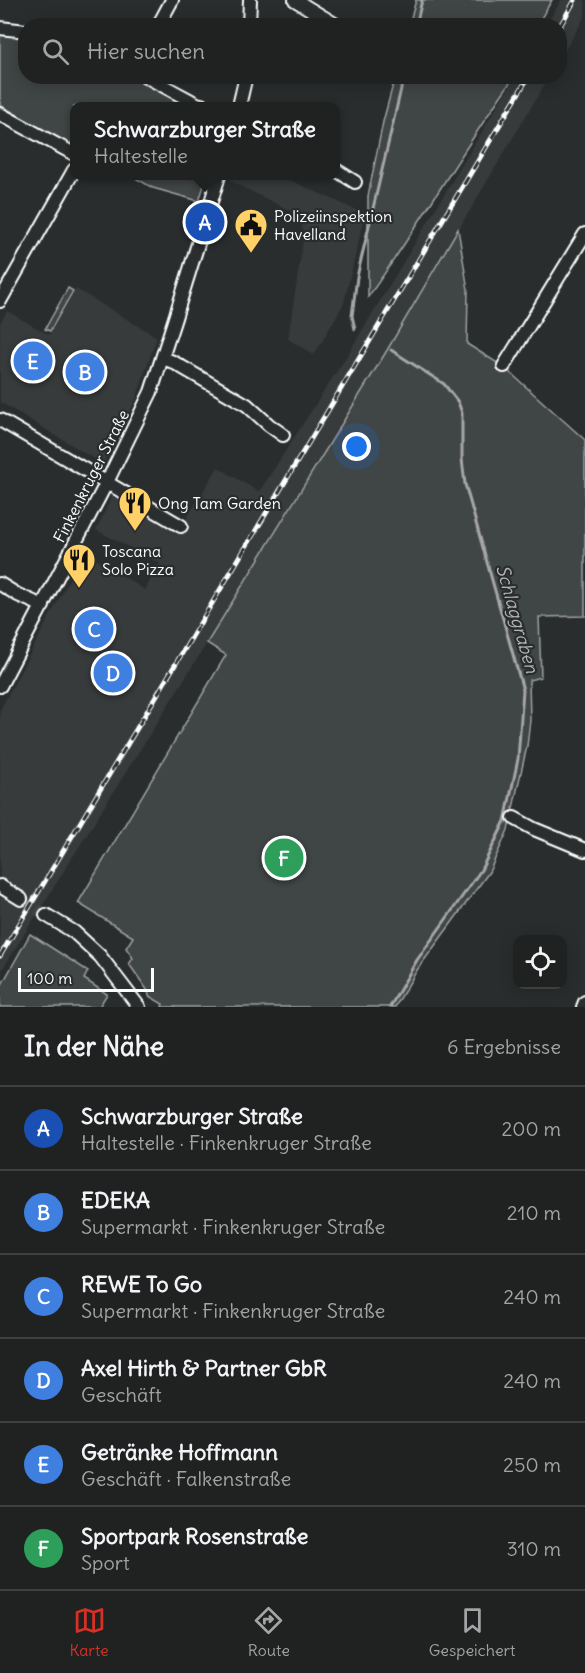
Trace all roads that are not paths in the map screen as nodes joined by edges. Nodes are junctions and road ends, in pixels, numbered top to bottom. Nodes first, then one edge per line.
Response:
1 (172, 0) edge
2 (250, 0) edge
3 (295, 0) edge
4 (162, 18) edge
5 (249, 18) edge
6 (325, 18) edge
7 (0, 28) edge
8 (18, 30) edge
9 (160, 84) edge
10 (244, 84) edge
11 (193, 102) edge
12 (240, 102) edge
13 (0, 114) edge
14 (70, 151) edge
15 (340, 173) edge
16 (70, 179) edge
17 (218, 180) edge
18 (355, 182) dead end
19 (585, 234) edge
20 (0, 301) edge
21 (163, 358) junction
22 (504, 366) dead end
23 (0, 420) edge
24 (283, 435) dead end
25 (107, 482) junction
26 (181, 526) dead end
27 (0, 584) edge
28 (43, 606) junction
29 (0, 686) edge
30 (514, 818) dead end
31 (585, 850) edge
32 (0, 886) edge
33 (21, 899) tunnel mouth
34 (46, 915) tunnel mouth
35 (585, 1002) edge
36 (139, 1007) edge
37 (583, 1007) edge

1 - 4 street
2 - 5 street
3 - 6 street
7 - 8 street
9 - 11 street
10 - 12 street
13 - 14 street
15 - 18 street
16 - 20 street
17 - 21 street, Finkenkruger Straße
19 - 22 street
21 - 24 street
21 - 25 street, Finkenkruger Straße
23 - 25 street
25 - 26 street
25 - 28 street, Finkenkruger Straße
27 - 28 street
28 - 29 street, Finkenkruger Straße
30 - 31 street
32 - 33 street
34 - 36 street
35 - 37 street

